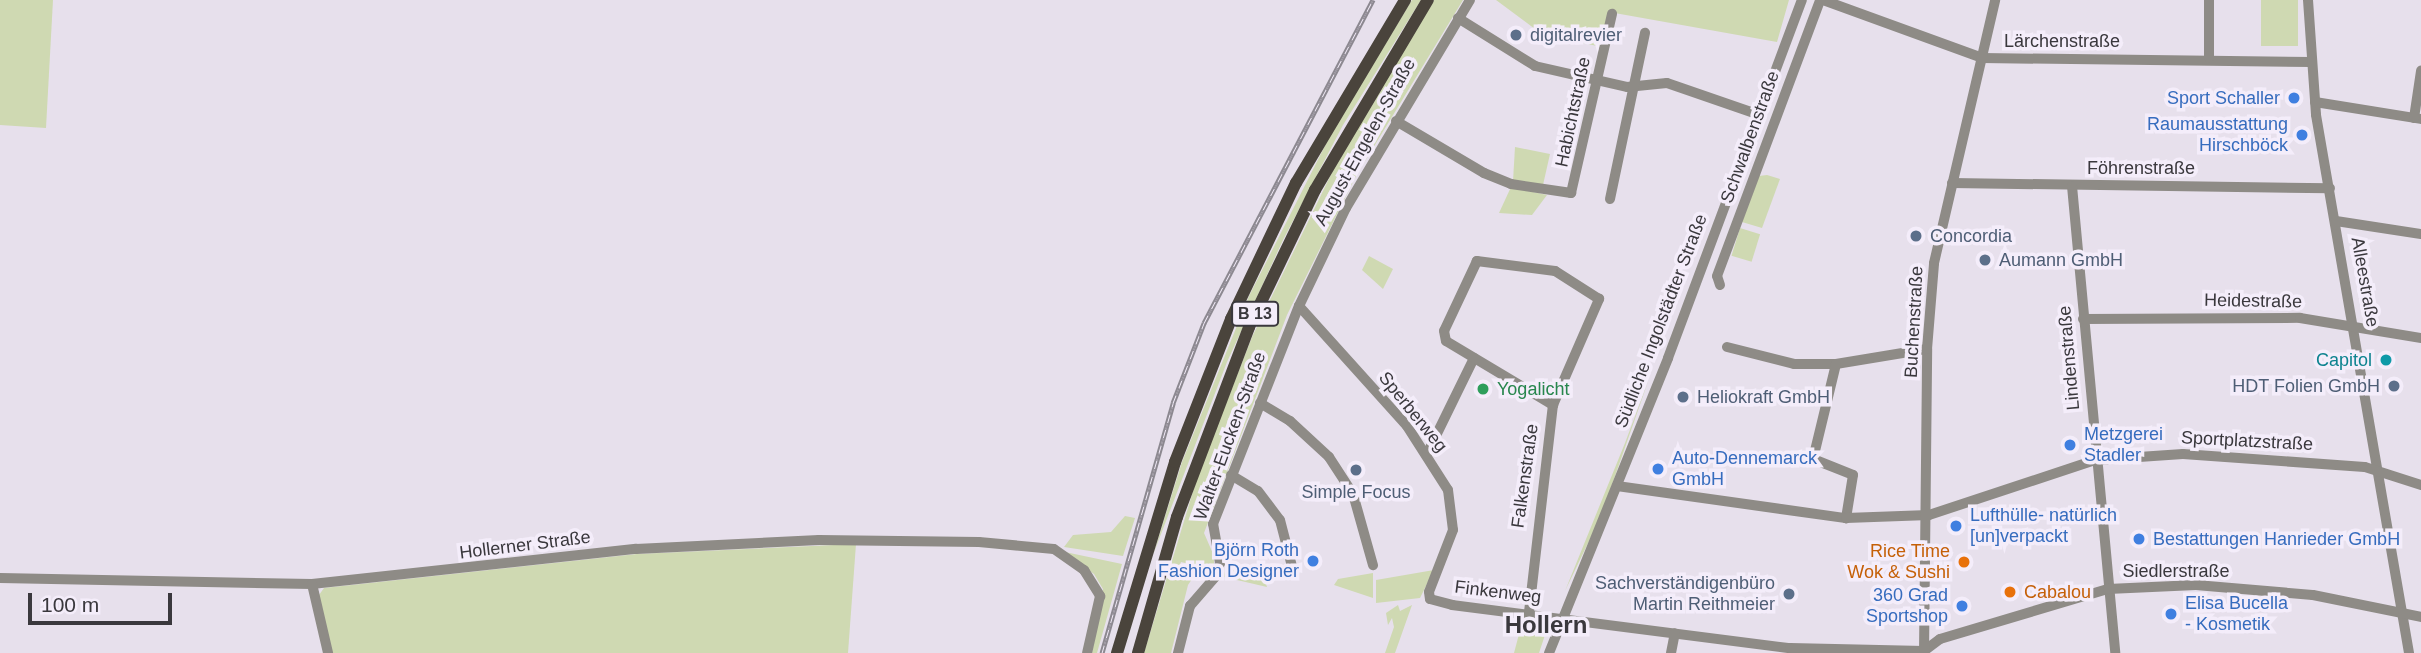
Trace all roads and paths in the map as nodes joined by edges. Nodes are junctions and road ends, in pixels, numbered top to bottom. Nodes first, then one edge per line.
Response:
1 (1405, 0) edge
2 (1428, 0) edge
3 (1470, 0) edge
4 (1801, 0) edge
5 (1821, 0) edge
6 (1995, 0) edge
7 (2209, 0) edge
8 (2308, 0) edge
9 (1612, 14) dead end
10 (1458, 18) junction
11 (1645, 33) dead end
12 (1982, 58) junction
13 (2209, 58) junction
14 (2311, 62) junction
15 (2421, 71) edge
16 (1597, 80) junction
17 (1633, 87) junction
18 (2315, 102) junction
19 (1757, 114) junction
20 (2417, 119) edge
21 (1396, 121) junction
22 (1952, 183) junction
23 (2072, 186) junction
24 (2330, 188) junction
25 (1610, 199) dead end
26 (2336, 221) junction
27 (2421, 234) edge
28 (1720, 285) dead end
29 (1298, 306) junction
30 (2083, 319) junction
31 (2355, 328) junction
32 (2421, 338) edge
33 (1727, 347) dead end
34 (1927, 349) junction
35 (1474, 358) junction
36 (1836, 364) junction
37 (1260, 403) junction
38 (1553, 405) junction
39 (1427, 454) junction
40 (2095, 460) junction
41 (2381, 474) junction
42 (1231, 475) junction
43 (2421, 485) edge
44 (1618, 486) junction
45 (1929, 515) junction
46 (1846, 518) junction
47 (1373, 565) dead end
48 (1294, 574) dead end
49 (0, 578) edge
50 (312, 584) junction
51 (2108, 589) junction
52 (1430, 599) joint
53 (2403, 611) junction
54 (1529, 612) junction
55 (2421, 617) edge
56 (1563, 619) junction
57 (1675, 633) junction
58 (1789, 651) edge
59 (1924, 652) edge
60 (328, 653) edge
61 (1087, 653) edge
62 (1117, 653) edge
63 (1138, 653) edge
64 (1178, 653) edge
65 (1549, 653) edge
66 (1671, 653) edge
67 (2115, 653) edge
68 (2409, 653) edge

1 - 62 main road, B 13
2 - 63 main road, B 13
3 - 10 street, August-Engelen-Straße
4 - 19 street, Südliche Ingolstädter Straße
5 - 12 street, Lärchenstraße
5 - 28 street, Schwalbenstraße
6 - 12 street, Buchenstraße
7 - 13 street
8 - 14 street, Alleestraße
9 - 16 street, Habichtstraße
10 - 16 street
10 - 21 street, August-Engelen-Straße
11 - 17 street
12 - 13 street, Lärchenstraße
12 - 22 street, Buchenstraße
13 - 14 street, Lärchenstraße
14 - 18 street, Alleestraße
15 - 20 street
16 - 17 street
16 - 21 street, Habichtstraße
17 - 19 street
17 - 25 street
18 - 20 street
18 - 24 street, Alleestraße
19 - 44 street, Südliche Ingolstädter Straße
21 - 29 street, August-Engelen-Straße
22 - 23 street, Föhrenstraße
22 - 34 street, Buchenstraße
23 - 24 street, Föhrenstraße
23 - 30 street, Lindenstraße
24 - 26 street, Alleestraße
26 - 27 street
26 - 31 street, Alleestraße
29 - 37 street, Walter-Eucken-Straße
29 - 39 street, Sperberweg
30 - 31 street, Heidestraße
30 - 40 street, Lindenstraße
31 - 32 street, Heidestraße
31 - 41 street, Alleestraße
33 - 36 street
34 - 36 street
34 - 45 street, Buchenstraße
35 - 38 street
35 - 38 street, Falkenstraße
35 - 39 street
36 - 46 street
37 - 42 street, Walter-Eucken-Straße
37 - 47 street
38 - 54 street, Falkenstraße
39 - 52 street, Sperberweg
40 - 41 street, Sportplatzstraße
40 - 45 street, Sportplatzstraße
40 - 51 street, Lindenstraße
41 - 43 street, Sportplatzstraße
41 - 53 street, Alleestraße
42 - 48 street
42 - 64 street, Walter-Eucken-Straße
44 - 46 street, Sportplatzstraße
44 - 56 street, Südliche Ingolstädter Straße
45 - 46 street, Sportplatzstraße
45 - 59 street, Buchenstraße
49 - 50 street, Hollerner Straße
50 - 60 street
50 - 61 street, Hollerner Straße
51 - 53 street, Siedlerstraße
51 - 59 street, Siedlerstraße
51 - 67 street, Lindenstraße
52 - 54 street, Finkenweg
53 - 55 street, Siedlerstraße
53 - 68 street, Alleestraße
54 - 56 street, Finkenweg
56 - 57 street, Siedlerstraße
56 - 65 street, Südliche Ingolstädter Straße
57 - 58 street, Siedlerstraße
57 - 66 street
58 - 59 street, Siedlerstraße

